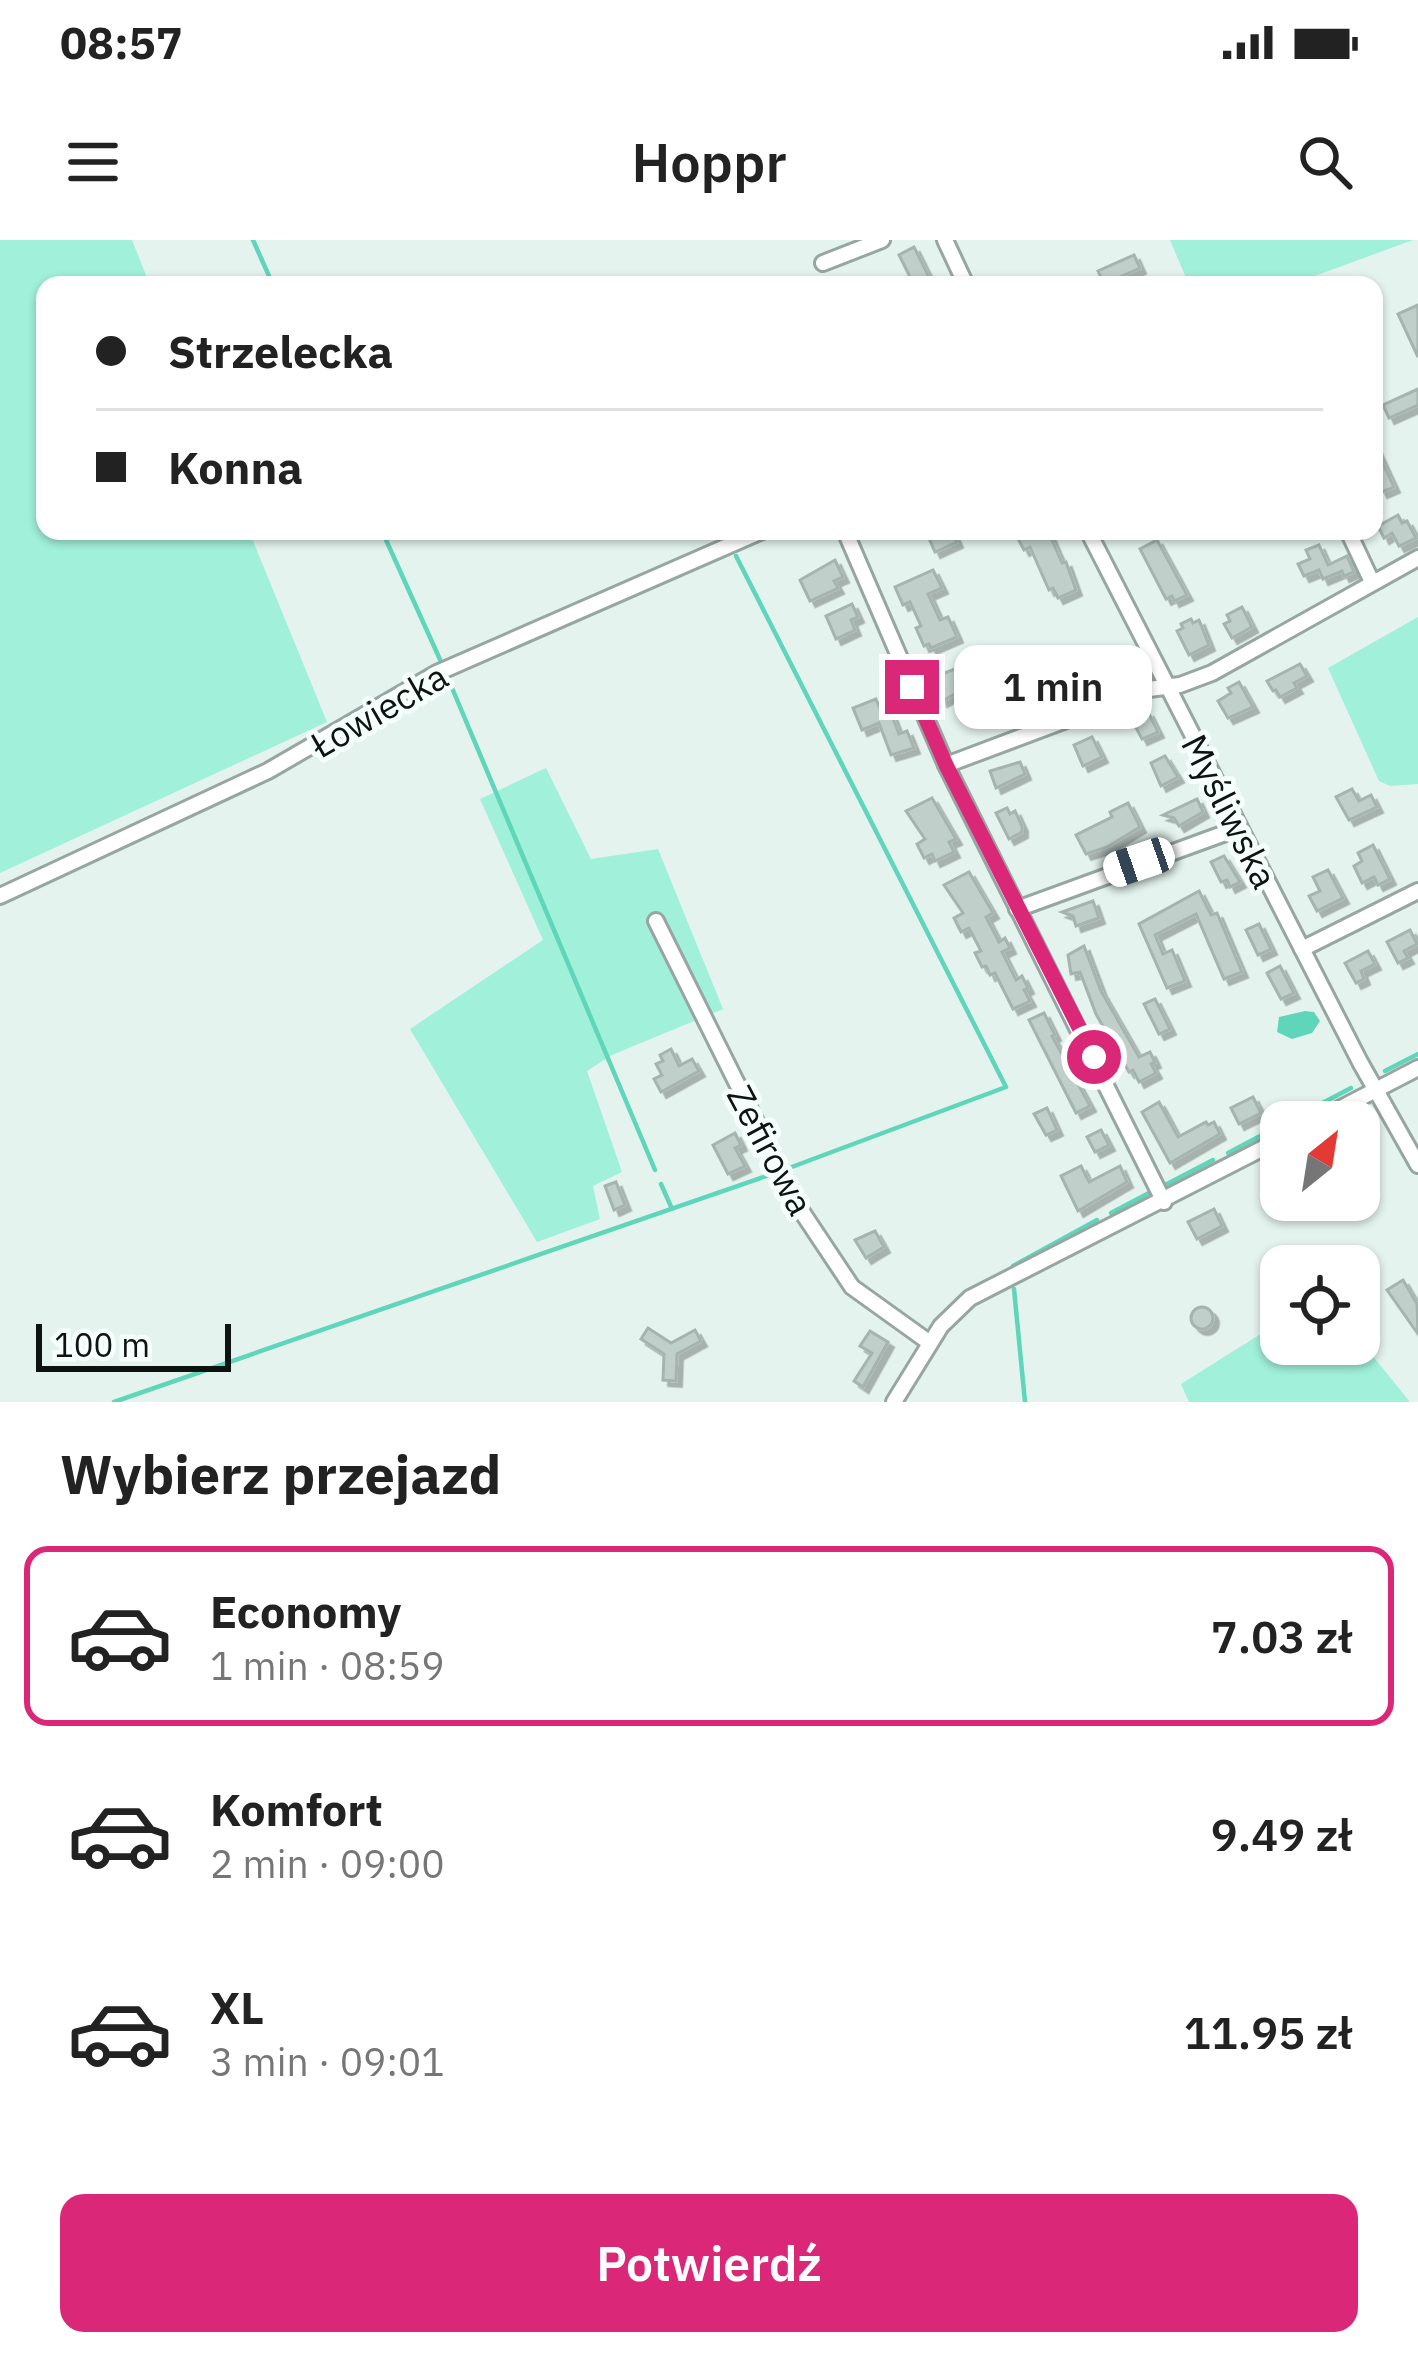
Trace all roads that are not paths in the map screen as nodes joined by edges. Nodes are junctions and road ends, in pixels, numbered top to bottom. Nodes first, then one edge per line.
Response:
1 (881, 240) edge
2 (945, 240) edge
3 (823, 263) dead end
4 (962, 276) edge
5 (741, 540) edge
6 (849, 540) edge
7 (1092, 540) edge
8 (1352, 540) edge
9 (1418, 558) edge
10 (1372, 582) junction
11 (1165, 685) junction
12 (946, 765) junction
13 (1239, 828) junction
14 (1418, 891) edge
15 (0, 896) edge
16 (1017, 909) junction
17 (656, 921) dead end
18 (1301, 949) junction
19 (1418, 1068) edge
20 (1376, 1090) junction
21 (1355, 1101) edge
22 (1260, 1150) edge
23 (1418, 1165) edge
24 (1164, 1202) junction
25 (930, 1343) junction
26 (894, 1402) edge

1 - 3 street
2 - 4 street
5 - 15 street, Łowiecka
6 - 12 street
7 - 11 street, Myśliwska
8 - 10 street
9 - 10 street
10 - 11 street
11 - 12 street
11 - 13 street, Myśliwska
12 - 16 street
13 - 16 street
13 - 18 street, Myśliwska
14 - 18 street
16 - 24 street
17 - 25 street, Zefirowa
18 - 20 street, Myśliwska
19 - 20 street
20 - 21 street
20 - 23 street, Myśliwska
22 - 24 street
24 - 25 street
25 - 26 street

